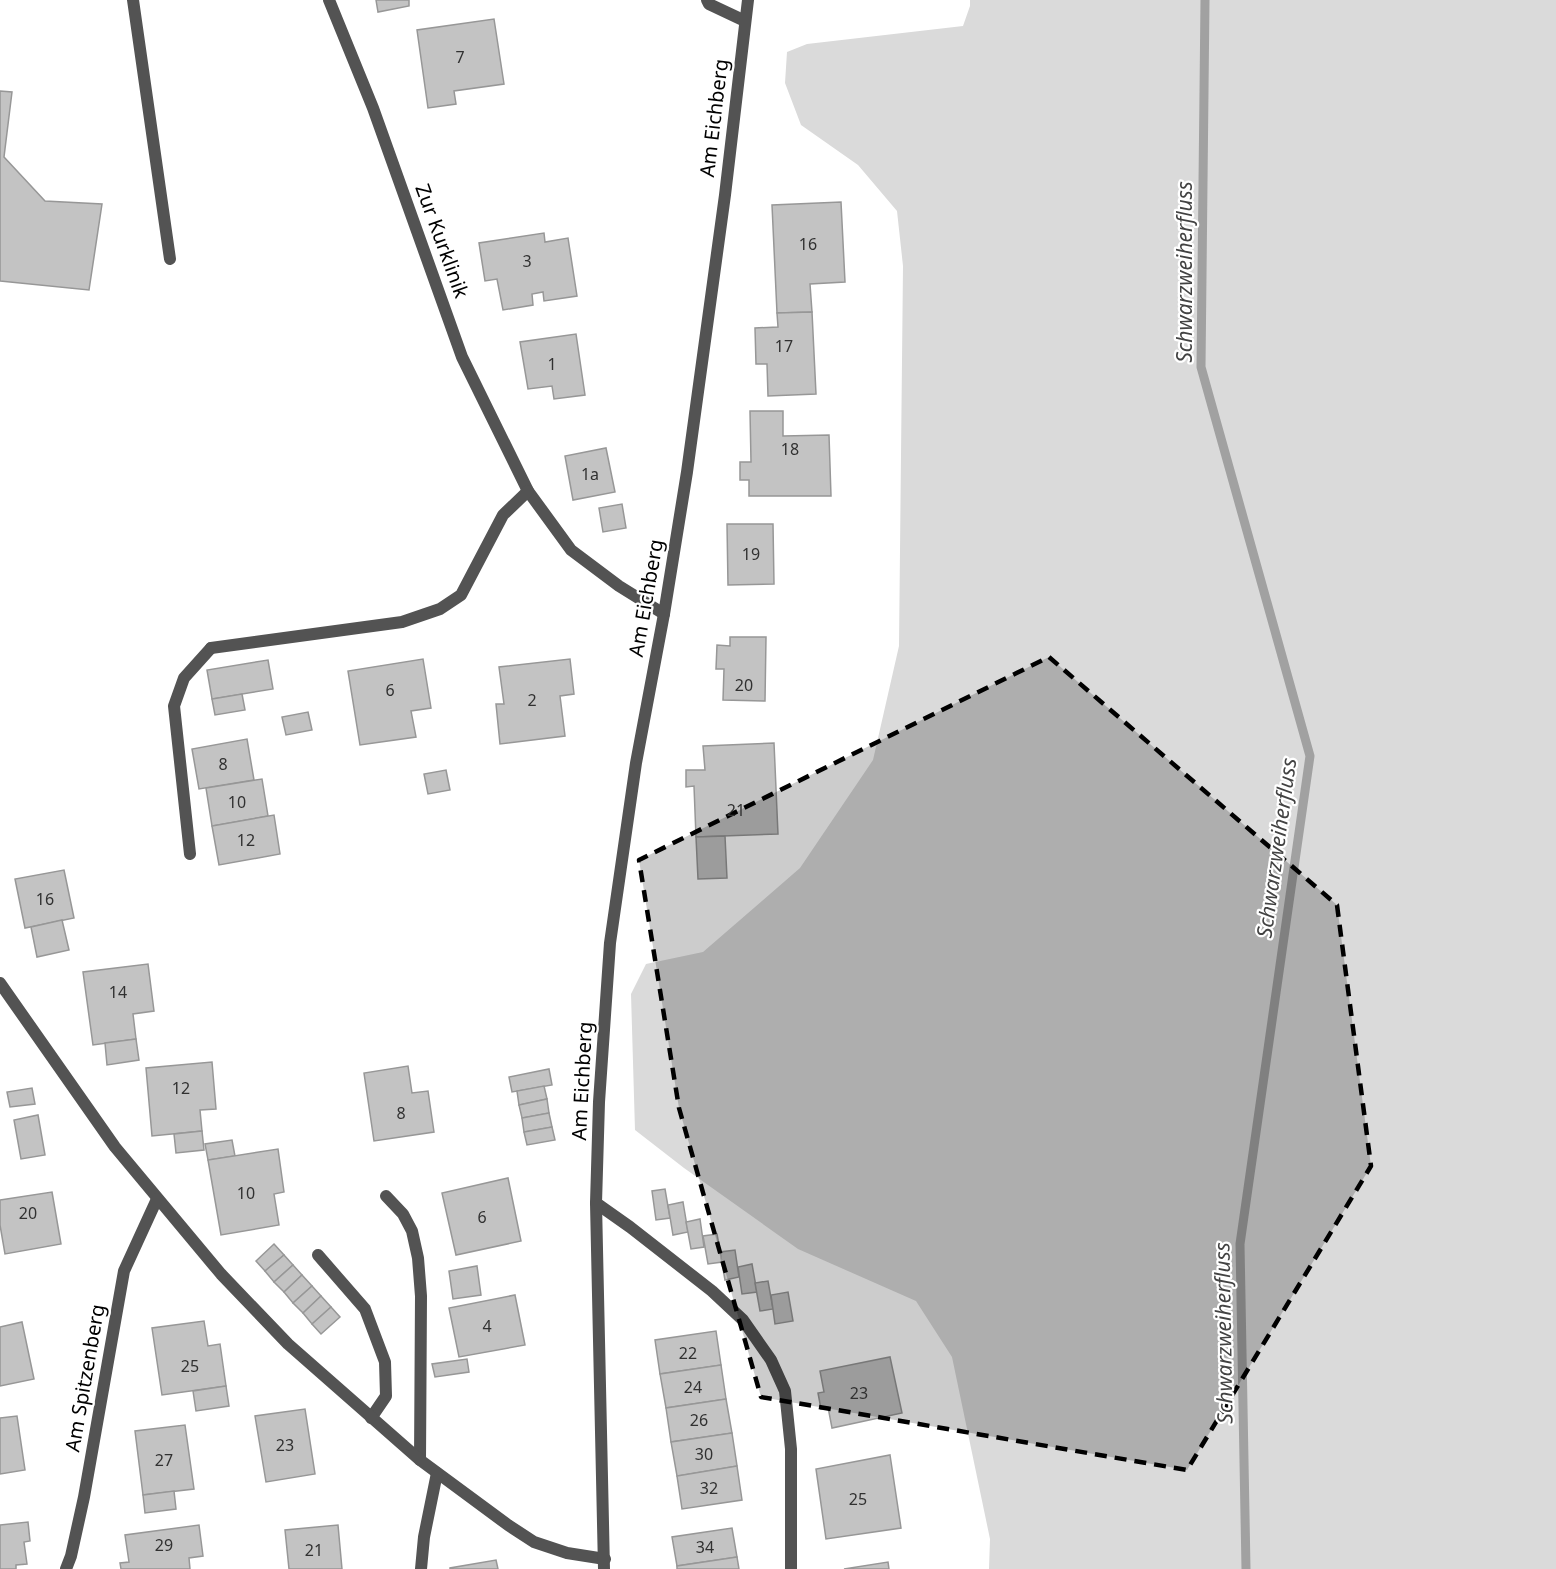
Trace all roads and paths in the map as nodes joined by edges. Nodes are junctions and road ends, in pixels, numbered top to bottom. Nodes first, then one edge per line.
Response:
1 (133, 0) edge
2 (329, 0) edge
3 (707, 0) edge
4 (748, 0) edge
5 (745, 21) junction
6 (170, 259) dead end
7 (528, 491) junction
8 (664, 614) junction
9 (190, 854) dead end
10 (0, 983) edge
11 (386, 1196) dead end
12 (157, 1199) junction
13 (596, 1203) junction
14 (318, 1255) dead end
15 (370, 1418) junction
16 (420, 1460) junction
17 (438, 1473) junction
18 (605, 1564) edge
19 (66, 1569) edge
20 (421, 1569) edge
21 (791, 1569) edge

1 - 6 street
2 - 7 street, Zur Kurklinik
3 - 5 street
4 - 5 street, Am Eichberg
5 - 8 street, Am Eichberg
7 - 8 street, Zur Kurklinik
7 - 9 street
8 - 13 street, Am Eichberg
10 - 12 street
11 - 16 street
12 - 15 street
12 - 19 street, Am Spitzenberg
13 - 18 street, Am Eichberg
13 - 21 street
14 - 15 street
15 - 16 street
16 - 17 street
17 - 18 street
17 - 20 street

